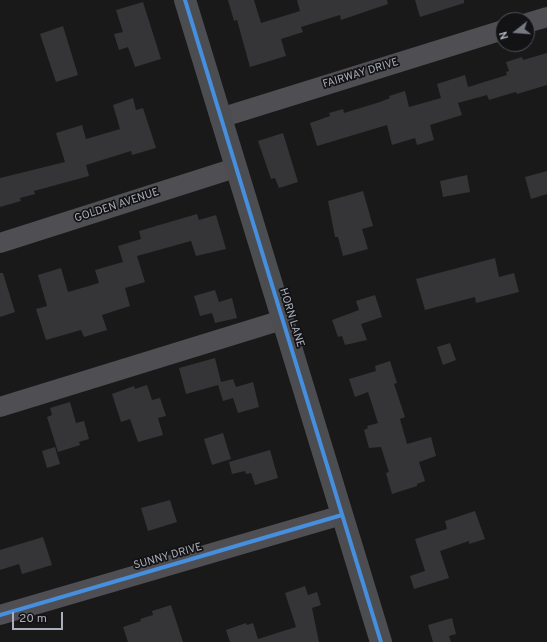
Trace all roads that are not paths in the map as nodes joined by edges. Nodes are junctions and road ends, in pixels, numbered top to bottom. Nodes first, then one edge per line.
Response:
1 (185, 0) edge
2 (547, 17) edge
3 (535, 21) edge
4 (495, 32) edge
5 (220, 118) junction
6 (235, 168) junction
7 (0, 243) edge
8 (282, 320) junction
9 (0, 407) edge
10 (342, 515) junction
11 (0, 615) edge
12 (380, 642) edge

1 - 5 street, HORN LANE
2 - 3 street
4 - 5 street, FAIRWAY DRIVE
5 - 6 street, HORN LANE
6 - 7 street, GOLDEN AVENUE
6 - 8 street, HORN LANE
8 - 9 street
8 - 10 street, HORN LANE
10 - 11 street, SUNNY DRIVE
10 - 12 street, HORN LANE

